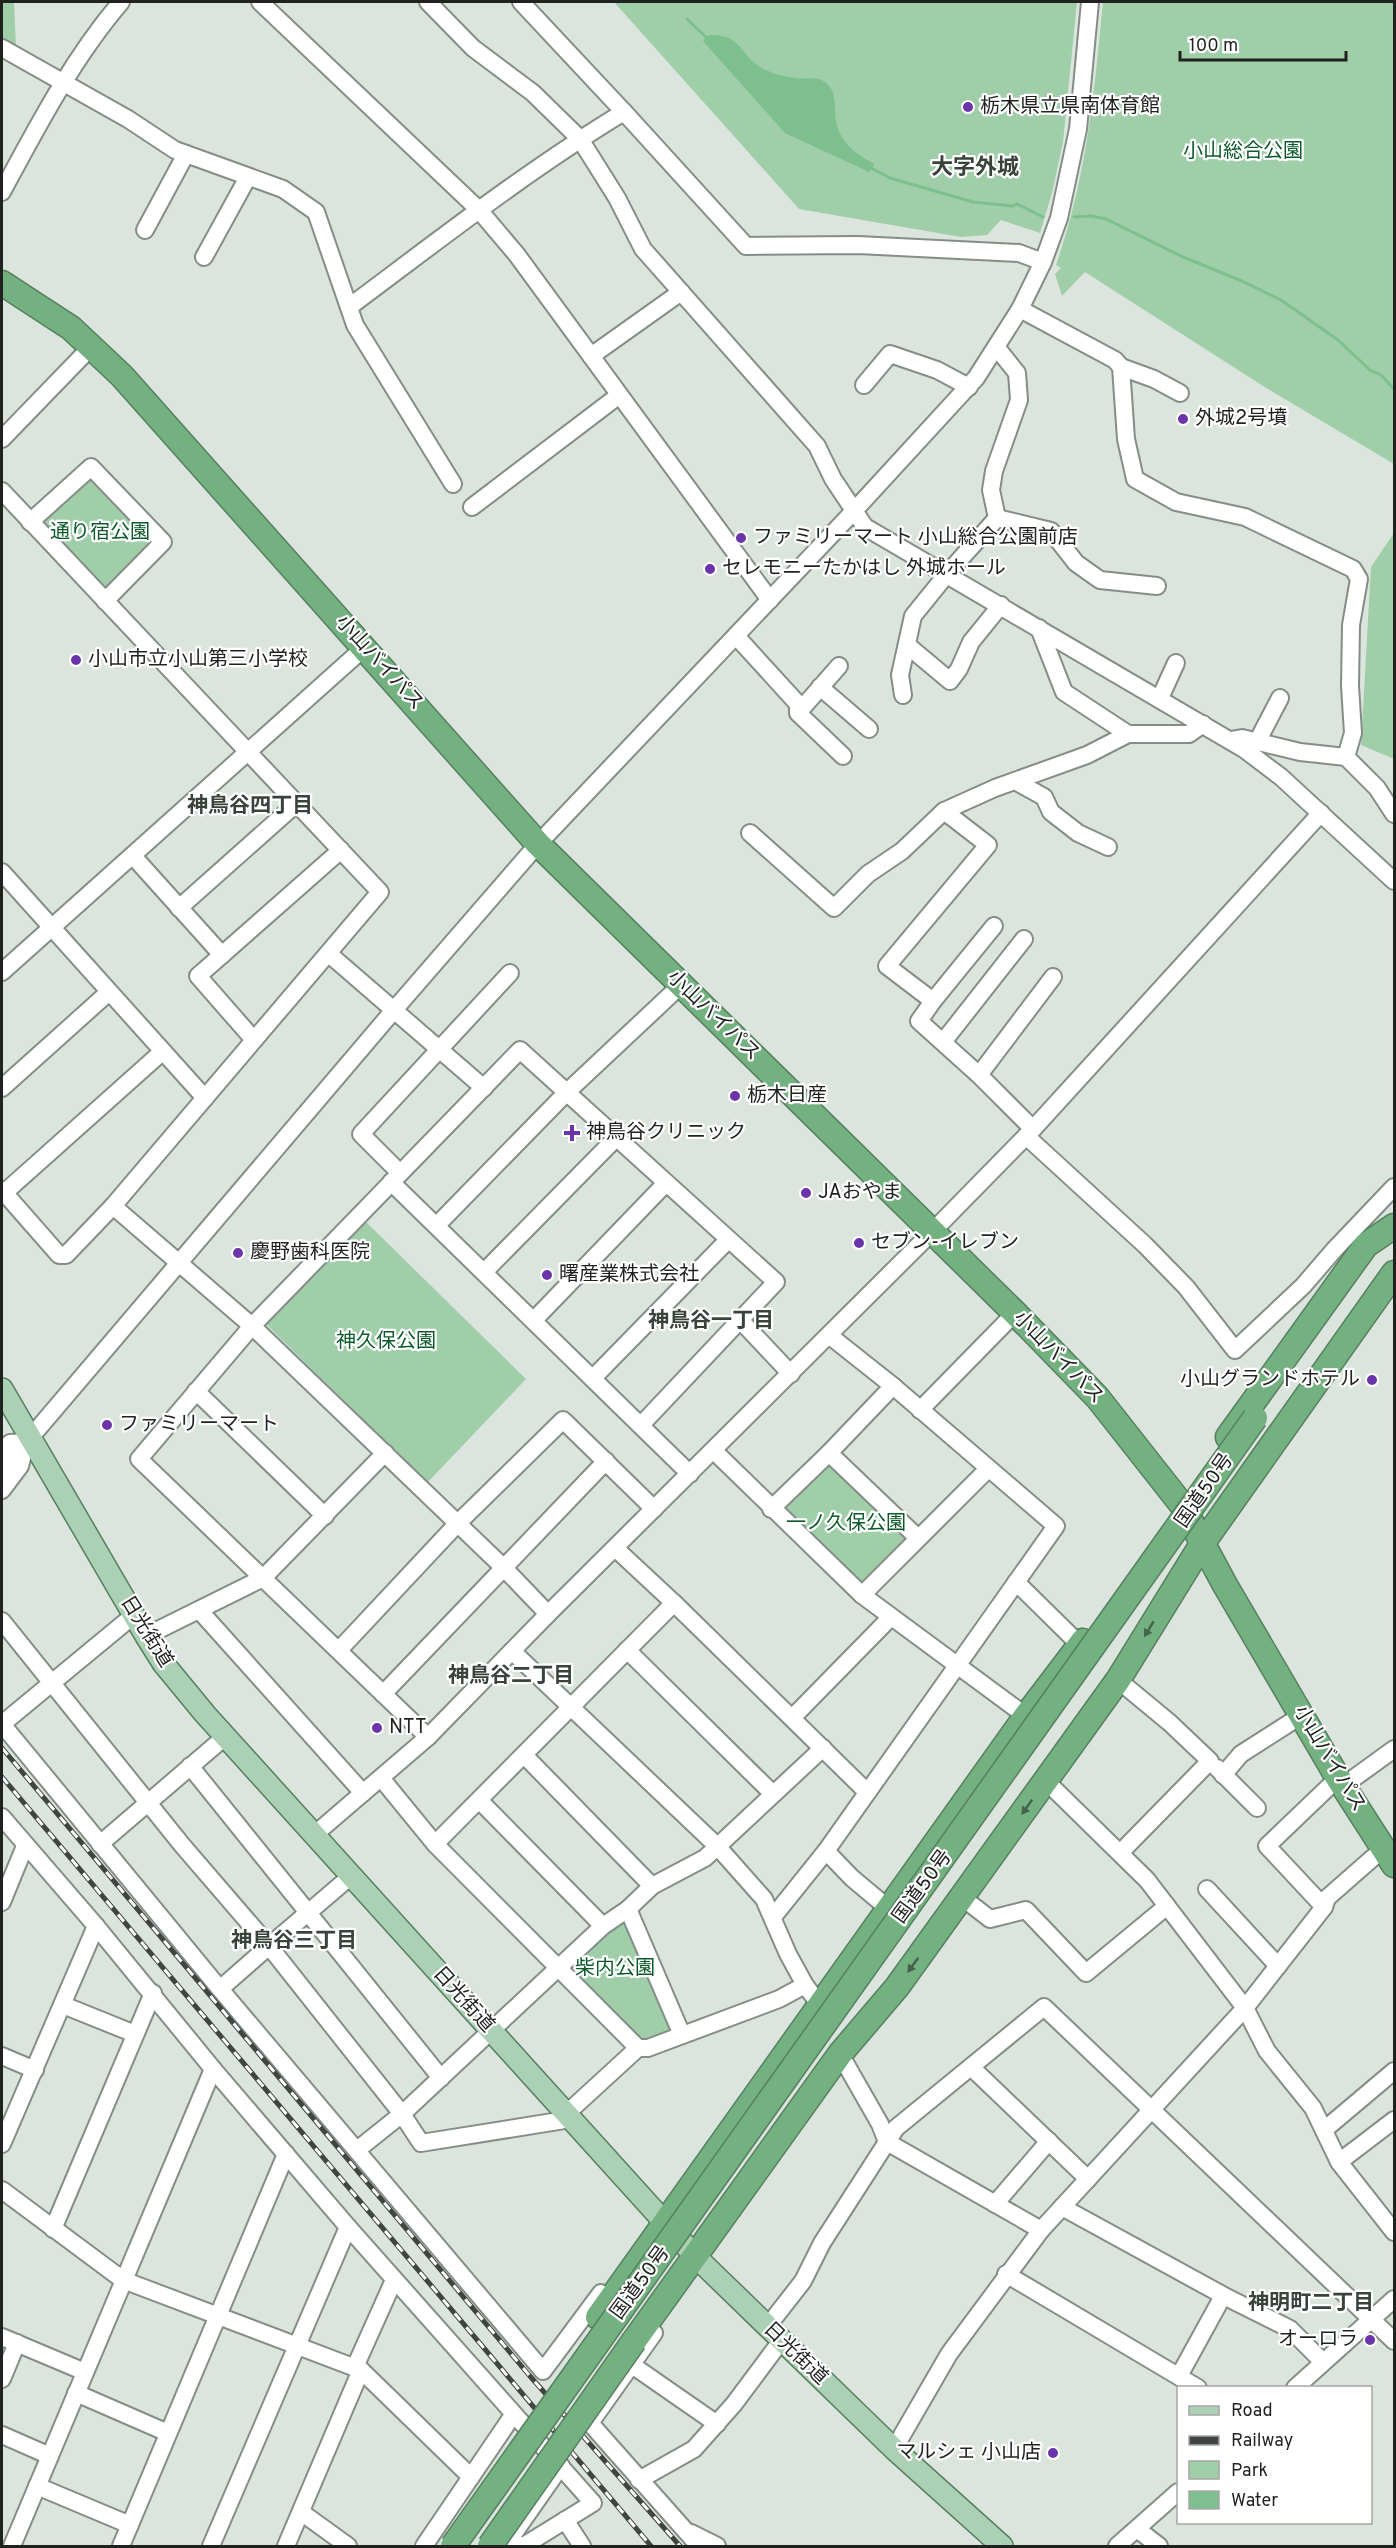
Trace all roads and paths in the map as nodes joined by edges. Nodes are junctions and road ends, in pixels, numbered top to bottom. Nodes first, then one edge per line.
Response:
1 (121, 2) edge
2 (260, 2) edge
3 (428, 2) edge
4 (521, 2) edge
5 (1090, 2) edge
6 (2, 48) edge
7 (64, 83) junction
8 (624, 112) junction
9 (580, 139) junction
10 (186, 154) junction
11 (248, 177) junction
12 (2, 192) edge
13 (479, 210) junction
14 (145, 230) dead end
15 (204, 257) dead end
16 (1043, 262) junction
17 (2, 283) edge
18 (681, 292) junction
19 (349, 307) junction
20 (1020, 309) junction
21 (92, 346) junction
22 (997, 348) junction
23 (591, 356) junction
24 (1121, 367) junction
25 (864, 385) dead end
26 (969, 387) junction
27 (1180, 393) dead end
28 (618, 396) junction
29 (2, 439) edge
30 (453, 484) dead end
31 (2, 491) edge
32 (472, 507) dead end
33 (853, 512) junction
34 (997, 518) junction
35 (30, 522) junction
36 (947, 574) junction
37 (1157, 586) dead end
38 (770, 600) junction
39 (105, 601) junction
40 (1001, 605) junction
41 (1039, 628) junction
42 (736, 636) junction
43 (907, 645) junction
44 (365, 647) junction
45 (1176, 663) dead end
46 (839, 666) dead end
47 (820, 687) junction
48 (903, 695) dead end
49 (1160, 698) junction
50 (1280, 698) dead end
51 (798, 704) junction
52 (1203, 724) junction
53 (869, 729) dead end
54 (1128, 734) junction
55 (1230, 740) junction
56 (1257, 742) junction
57 (248, 752) junction
58 (843, 756) dead end
59 (1346, 757) junction
60 (1015, 781) junction
61 (297, 803) junction
62 (944, 811) junction
63 (1321, 813) junction
64 (1395, 814) edge
65 (750, 833) dead end
66 (538, 844) junction
67 (1108, 847) dead end
68 (341, 850) junction
69 (133, 856) junction
70 (2, 872) edge
71 (1395, 881) edge
72 (179, 908) junction
73 (994, 926) dead end
74 (53, 928) junction
75 (1024, 939) dead end
76 (328, 954) junction
77 (222, 955) junction
78 (2, 972) edge
79 (510, 973) dead end
80 (1053, 977) dead end
81 (681, 985) junction
82 (109, 992) junction
83 (933, 1001) junction
84 (394, 1010) junction
85 (254, 1040) junction
86 (943, 1042) junction
87 (441, 1050) junction
88 (162, 1052) junction
89 (979, 1075) junction
90 (2, 1088) edge
91 (484, 1088) junction
92 (567, 1092) junction
93 (205, 1098) junction
94 (1029, 1133) junction
95 (616, 1138) junction
96 (396, 1177) junction
97 (666, 1183) junction
98 (1395, 1187) edge
99 (3, 1191) edge
100 (113, 1206) junction
101 (437, 1225) junction
102 (1395, 1227) edge
103 (932, 1232) junction
104 (728, 1240) junction
105 (1395, 1255) edge
106 (179, 1262) junction
107 (484, 1272) junction
108 (1395, 1273) edge
109 (1015, 1313) junction
110 (534, 1320) junction
111 (741, 1321) junction
112 (252, 1326) junction
113 (830, 1336) junction
114 (791, 1374) junction
115 (594, 1378) junction
116 (893, 1386) junction
117 (2, 1389) edge
118 (196, 1392) junction
119 (920, 1410) junction
120 (1262, 1423) junction
121 (641, 1425) junction
122 (28, 1439) junction
123 (714, 1450) junction
124 (2, 1452) edge
125 (385, 1453) junction
126 (829, 1453) junction
127 (606, 1461) junction
128 (988, 1469) junction
129 (2, 1471) edge
130 (690, 1474) junction
131 (2, 1490) edge
132 (1182, 1505) junction
133 (654, 1509) junction
134 (771, 1509) junction
135 (325, 1516) junction
136 (457, 1524) junction
137 (918, 1538) junction
138 (1202, 1544) junction
139 (615, 1548) junction
140 (503, 1567) junction
141 (263, 1578) junction
142 (1016, 1582) junction
143 (862, 1595) junction
144 (674, 1603) junction
145 (198, 1610) junction
146 (548, 1614) junction
147 (134, 1615) junction
148 (890, 1618) junction
149 (2, 1621) edge
150 (146, 1636) junction
151 (1080, 1645) junction
152 (339, 1650) junction
153 (627, 1650) junction
154 (512, 1651) junction
155 (957, 1666) junction
156 (1118, 1680) junction
157 (50, 1683) junction
158 (383, 1694) junction
159 (572, 1705) junction
160 (1302, 1715) junction
161 (1026, 1716) junction
162 (793, 1717) junction
163 (2, 1724) edge
164 (226, 1736) junction
165 (428, 1737) junction
166 (823, 1748) junction
167 (1395, 1749) edge
168 (524, 1755) junction
169 (1210, 1761) junction
170 (190, 1766) junction
171 (1223, 1774) junction
172 (381, 1778) junction
173 (1046, 1781) junction
174 (1341, 1782) junction
175 (866, 1791) junction
176 (363, 1793) junction
177 (772, 1794) junction
178 (480, 1801) junction
179 (147, 1803) junction
180 (1257, 1808) dead end
181 (2, 1817) edge
182 (314, 1835) junction
183 (100, 1844) junction
184 (435, 1844) junction
185 (25, 1846) junction
186 (717, 1846) junction
187 (825, 1851) junction
188 (1120, 1853) junction
189 (1389, 1856) edge
190 (351, 1876) junction
191 (652, 1886) junction
192 (1207, 1889) dead end
193 (963, 1898) junction
194 (2, 1902) edge
195 (1167, 1906) junction
196 (1324, 1907) junction
197 (628, 1909) junction
198 (889, 1909) junction
199 (308, 1915) junction
200 (773, 1917) junction
201 (96, 1926) junction
202 (603, 1926) junction
203 (269, 1946) junction
204 (1278, 1966) junction
205 (560, 1967) junction
206 (805, 1986) junction
207 (220, 1989) junction
208 (153, 1993) junction
209 (63, 2005) junction
210 (820, 2005) junction
211 (1245, 2008) junction
212 (490, 2030) junction
213 (135, 2034) junction
214 (682, 2035) junction
215 (638, 2048) junction
216 (840, 2054) junction
217 (2, 2056) edge
218 (971, 2067) junction
219 (213, 2069) junction
220 (35, 2070) junction
221 (1395, 2071) edge
222 (441, 2078) junction
223 (1151, 2110) junction
224 (402, 2114) junction
225 (568, 2117) junction
226 (1395, 2120) edge
227 (1324, 2130) junction
228 (1049, 2141) junction
229 (886, 2142) junction
230 (2, 2144) edge
231 (357, 2150) junction
232 (286, 2154) junction
233 (1339, 2162) junction
234 (1088, 2179) junction
235 (2, 2190) edge
236 (995, 2204) junction
237 (1062, 2207) junction
238 (665, 2222) junction
239 (348, 2227) junction
240 (53, 2229) junction
241 (1041, 2230) junction
242 (1395, 2232) edge
243 (649, 2244) junction
244 (689, 2264) junction
245 (1006, 2274) junction
246 (123, 2280) junction
247 (394, 2280) junction
248 (1223, 2296) junction
249 (1395, 2299) edge
250 (217, 2315) junction
251 (1373, 2318) junction
252 (774, 2334) junction
253 (9, 2340) edge
254 (1395, 2341) edge
255 (297, 2346) junction
256 (633, 2353) junction
257 (1323, 2362) junction
258 (358, 2369) junction
259 (85, 2372) junction
260 (1179, 2376) junction
261 (2, 2379) edge
262 (1195, 2386) edge
263 (1297, 2386) edge
264 (76, 2393) junction
265 (513, 2415) junction
266 (717, 2424) junction
267 (168, 2433) junction
268 (2, 2435) edge
269 (894, 2449) junction
270 (50, 2456) junction
271 (561, 2466) junction
272 (471, 2477) junction
273 (639, 2480) junction
274 (37, 2486) junction
275 (1177, 2494) edge
276 (302, 2512) junction
277 (565, 2520) junction
278 (130, 2525) junction
279 (682, 2528) junction
280 (1137, 2529) junction
281 (525, 2544) edge
282 (12, 2547) edge
283 (121, 2547) edge
284 (211, 2547) edge
285 (286, 2547) edge
286 (348, 2547) edge
287 (424, 2547) edge
288 (437, 2547) edge
289 (453, 2547) edge
290 (472, 2547) edge
291 (489, 2547) edge
292 (505, 2547) edge
293 (582, 2547) edge
294 (699, 2547) edge
295 (717, 2547) edge
296 (1002, 2547) edge
297 (1117, 2547) edge
298 (1159, 2547) edge

1 - 7 street
2 - 13 street
3 - 9 street
4 - 8 street
5 - 16 street
6 - 7 street
7 - 10 street
7 - 12 street
8 - 9 street
8 - 16 street
9 - 13 street
9 - 18 street
10 - 11 street
10 - 14 street
11 - 15 street
11 - 19 street
13 - 19 street
13 - 23 street
16 - 20 street
17 - 21 highway, 小山バイパス
18 - 23 street
18 - 33 street
19 - 30 street
20 - 22 street
20 - 24 street
21 - 29 street
21 - 44 highway, 小山バイパス
22 - 26 street
22 - 34 street
23 - 28 street
24 - 27 street
24 - 59 street
25 - 26 street
26 - 33 street
28 - 32 street
28 - 38 street
31 - 35 street
33 - 36 street
33 - 38 street
34 - 36 street
34 - 37 street
35 - 39 street
35 - 39 street
36 - 40 street
36 - 43 street
38 - 42 street
39 - 57 street
40 - 41 street
40 - 43 street
41 - 49 street
41 - 54 street
42 - 51 street
42 - 66 street
43 - 48 street
44 - 57 street
44 - 66 highway, 小山バイパス
45 - 49 street
46 - 47 street
47 - 51 street
47 - 53 street
49 - 52 street
50 - 56 street
51 - 58 street
52 - 54 street
52 - 55 street
54 - 60 street
55 - 56 street
55 - 63 street
56 - 59 street
57 - 61 street
57 - 69 street
59 - 64 street
60 - 62 street
60 - 67 street
61 - 68 street
61 - 72 street
62 - 65 street
62 - 83 street
63 - 71 street
63 - 94 street
66 - 81 highway, 小山バイパス
66 - 84 street
68 - 76 street
68 - 77 street
69 - 72 street
69 - 74 street
70 - 74 street
72 - 77 street
73 - 83 street
74 - 78 street
74 - 82 street
75 - 86 street
76 - 84 street
76 - 85 street
77 - 85 street
79 - 87 street
80 - 89 street
81 - 92 street
81 - 103 highway, 小山バイパス
82 - 88 street
82 - 90 street
83 - 86 street
84 - 87 street
84 - 106 street
85 - 93 street
86 - 89 street
87 - 91 street
87 - 96 street
88 - 93 street
88 - 99 street
89 - 94 street
91 - 92 street
91 - 96 street
92 - 95 street
92 - 101 street
93 - 100 street
94 - 98 street
94 - 103 street
95 - 97 street
95 - 107 street
96 - 101 street
96 - 112 street
97 - 104 street
97 - 110 street
99 - 100 street
100 - 106 street
101 - 107 street
102 - 120 highway, 国道50号
102 - 132 highway
103 - 109 highway, 小山バイパス
103 - 113 street
104 - 111 street
104 - 115 street
105 - 120 highway, 国道50号
106 - 112 street
106 - 122 street
107 - 110 street
108 - 138 highway
109 - 119 street
109 - 132 highway, 小山バイパス
110 - 115 street
111 - 114 street
111 - 121 street
112 - 118 street
112 - 125 street
113 - 114 street
113 - 116 street
114 - 123 street
115 - 121 street
116 - 119 street
116 - 126 street
117 - 122 main road, 日光街道
118 - 135 street
118 - 141 street
119 - 128 street
120 - 289 highway, 国道50号, bridge
120 - 290 highway, 国道50号
121 - 130 street
122 - 124 street
122 - 129 street
122 - 131 street
122 - 147 main road, 日光街道
123 - 130 street
123 - 134 street
125 - 135 street
125 - 136 street
126 - 134 street
126 - 137 street
127 - 133 street
127 - 136 street
127 - 140 street
128 - 137 street
128 - 142 street
130 - 133 street
132 - 138 highway, 小山バイパス
132 - 151 highway
133 - 139 street
134 - 143 street
135 - 141 street
136 - 140 street
136 - 152 street
137 - 143 street
138 -> 156 highway
138 - 160 highway, 小山バイパス
139 - 144 street
139 - 146 street
140 - 146 street
140 - 158 street
141 - 145 street
141 - 152 street
142 - 151 street
142 - 155 street
143 - 148 street
144 - 153 street
144 - 162 street
145 - 150 street
145 - 176 street
146 - 154 street
147 - 150 main road, 日光街道
147 - 157 street
148 - 155 street
148 - 162 street
149 - 157 street
150 - 164 main road, 日光街道
151 - 161 highway
152 - 158 street
153 - 159 street
153 - 177 street
154 - 159 street
154 - 165 street
155 - 161 street
155 - 175 street
156 - 169 street
156 - 173 highway
157 - 163 street
157 - 179 street
158 - 165 street
159 - 168 street
159 - 186 street
160 - 171 street
160 - 174 highway, 小山バイパス
161 - 198 highway
162 - 166 street
163 - 183 street
164 - 170 street
164 - 182 main road, 日光街道
165 - 172 street
166 - 175 street
166 - 177 street
167 - 174 street
168 - 178 street
168 - 191 street
169 - 171 street
169 - 188 street
170 - 179 street
170 - 199 street
171 - 180 street
172 - 176 street
172 - 184 street
173 - 188 street
173 -> 193 highway
174 - 189 highway, 小山バイパス
174 - 196 street
175 - 187 street
176 - 182 street
177 - 186 street
178 - 184 street
178 - 202 street
179 - 183 street
179 - 203 street
181 - 185 street
182 - 190 main road, 日光街道
183 - 207 street
184 - 205 street
185 - 194 street
185 - 201 street
186 - 191 street
186 - 200 street
187 - 198 street
187 - 200 street
188 - 195 street
189 - 196 street
190 - 199 street
190 - 212 main road, 日光街道
191 - 197 street
192 - 204 street
193 - 195 street
193 -> 216 highway
195 - 211 street
196 - 204 street
197 - 202 street
197 - 214 street
198 - 210 highway
199 - 203 street
199 - 222 street
200 - 206 street
201 - 208 street
201 - 209 street
202 - 205 street
203 - 207 street
203 - 224 street
204 - 211 street
205 - 212 street
205 - 215 street
206 - 210 street
206 - 214 street
207 - 231 street
208 - 213 street
208 - 219 street
209 - 213 street
209 - 220 street
210 - 238 highway
211 - 223 street
211 - 227 street
212 - 222 street
212 - 225 main road, 日光街道
213 - 240 street
214 - 215 street
215 - 225 street
216 - 229 street
216 - 244 highway
217 - 220 street
218 - 223 street
218 - 228 street
218 - 229 street
219 - 232 street
219 - 246 street
220 - 230 street
221 - 227 street
222 - 224 street
223 - 234 street
223 - 251 street
224 - 225 street
224 - 231 street
225 - 238 main road, 日光街道
226 - 233 street
227 - 233 street
228 - 234 street
228 - 236 street
229 - 236 street
229 - 252 street
231 - 243 street
232 - 239 street
232 - 250 street
233 - 242 street
234 - 237 street
235 - 240 street
236 - 241 street
237 - 241 street
237 - 248 street
238 - 243 highway
238 - 244 main road, 日光街道
239 - 247 street
239 - 255 street
240 - 246 street
241 - 245 street
243 - 288 highway
244 - 252 main road, 日光街道
244 - 256 highway
245 - 260 street
245 - 269 street
246 - 250 street
246 - 259 street
247 - 258 street
247 - 265 street
248 - 257 street
248 - 260 street
249 - 251 street
250 - 255 street
250 - 267 street
251 - 254 street
251 - 257 street
252 - 266 street
252 - 269 main road, 日光街道
253 - 259 street
253 - 261 street
255 - 258 street
255 - 284 street
256 - 266 street
256 - 273 street
256 - 291 highway, bridge
257 - 263 street
258 - 272 street
258 - 276 street
259 - 264 street
260 - 262 street
264 - 267 street
264 - 270 street
265 - 271 street
265 - 272 street
266 - 273 street
267 - 278 street
268 - 270 street
269 - 296 main road, 日光街道
270 - 274 street
271 - 277 street
271 - 292 street
272 - 287 street
273 - 279 street
274 - 278 street
274 - 282 street
275 - 280 street
276 - 285 street
276 - 286 street
277 - 281 street
277 - 293 street
278 - 283 street
279 - 294 street
279 - 295 street
280 - 297 street
280 - 298 street

